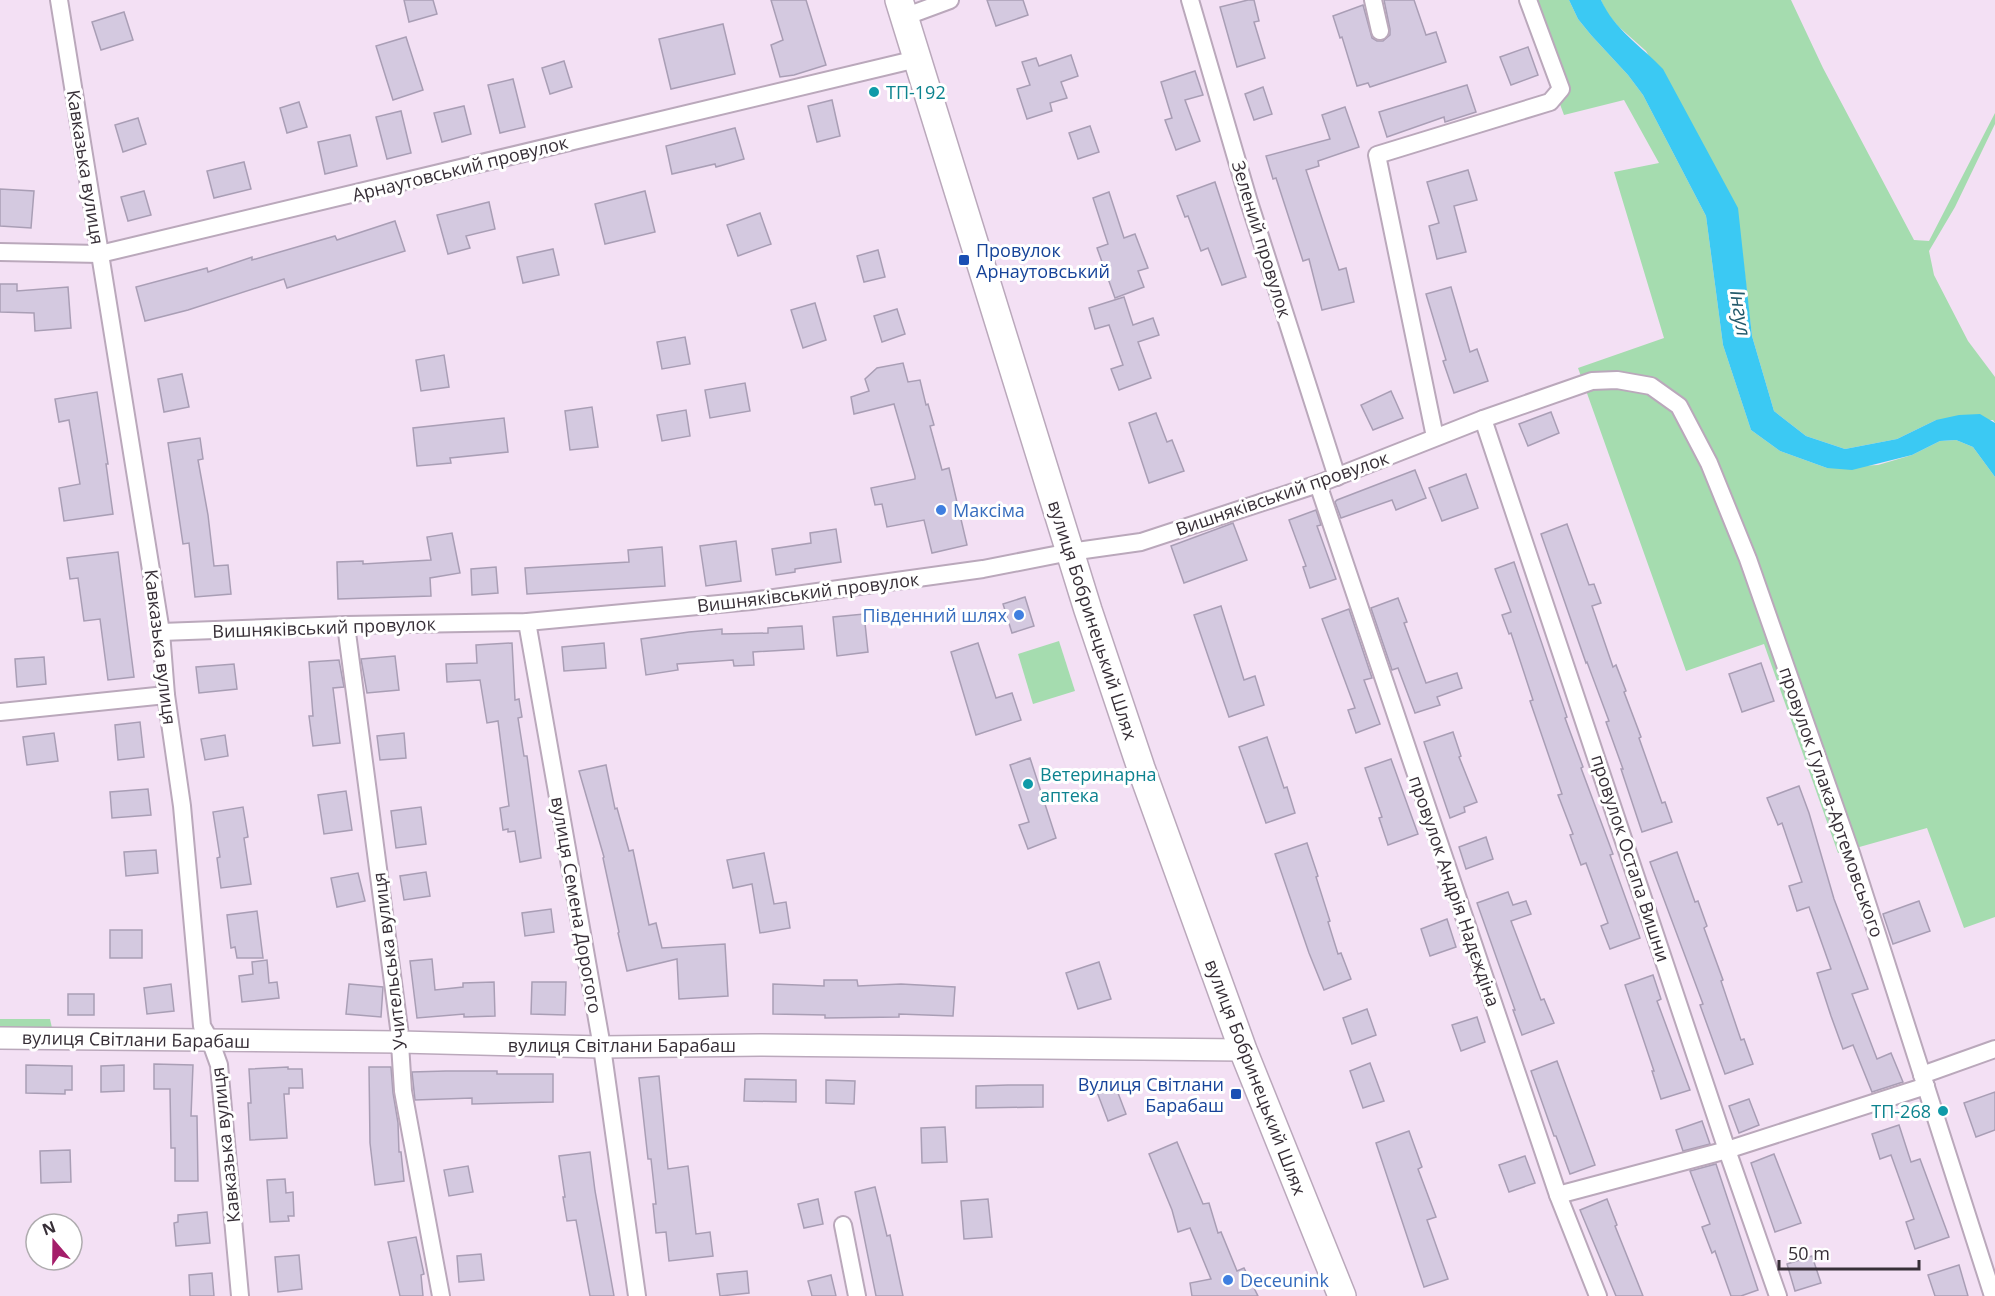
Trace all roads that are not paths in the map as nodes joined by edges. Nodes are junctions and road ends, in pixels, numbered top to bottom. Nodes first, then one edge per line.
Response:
1 (59, 0) edge
2 (950, 0) edge
3 (1190, 0) edge
4 (1373, 0) edge
5 (1528, 0) edge
6 (902, 8) edge
7 (1380, 31) dead end
8 (917, 59) junction
9 (0, 252) edge
10 (100, 254) junction
11 (1592, 381) joint
12 (1483, 419) junction
13 (1435, 437) junction
14 (1337, 477) junction
15 (1318, 484) junction
16 (1070, 552) junction
17 (527, 622) junction
18 (346, 625) junction
19 (161, 632) junction
20 (166, 695) junction
21 (0, 712) edge
22 (0, 1038) edge
23 (210, 1040) junction
24 (400, 1042) junction
25 (602, 1047) junction
26 (1995, 1049) edge
27 (1243, 1050) junction
28 (1924, 1080) junction
29 (1727, 1150) junction
30 (1558, 1195) junction
31 (843, 1225) dead end
32 (240, 1296) edge
33 (441, 1296) edge
34 (637, 1296) edge
35 (857, 1296) edge
36 (1342, 1296) edge
37 (1598, 1296) edge
38 (1778, 1296) edge
39 (1993, 1296) edge

1 - 10 street, Кавказька вулиця
2 - 6 street
3 - 14 street, Зелений провулок
4 - 7 street
5 - 13 street
6 - 8 main road, вулиця Бобринецький Шлях
8 - 10 street, Арнаутовський провулок
8 - 16 main road, вулиця Бобринецький Шлях
9 - 10 street, Арнаутовський провулок
10 - 19 street, Кавказька вулиця
11 - 12 street, Вишняківський провулок
11 - 28 street, провулок Гулака-Артемовського
12 - 13 street, Вишняківський провулок
12 - 29 street, провулок Остапа Вишни
13 - 14 street, Вишняківський провулок
14 - 15 street, Вишняківський провулок
15 - 16 street, Вишняківський провулок
15 - 30 street, провулок Андрія Надєждіна
16 - 17 street, Вишняківський провулок
16 - 27 main road, вулиця Бобринецький Шлях
17 - 18 street, Вишняківський провулок
17 - 25 street, вулиця Семена Дорогого
18 - 19 street, Вишняківський провулок
18 - 24 street, Учительська вулиця
19 - 20 street, Кавказька вулиця
20 - 21 street
20 - 23 street, Кавказька вулиця
22 - 23 street, вулиця Світлани Барабаш
23 - 24 street, вулиця Світлани Барабаш
23 - 32 street, Кавказька вулиця
24 - 25 street, вулиця Світлани Барабаш
24 - 33 street, Учительська вулиця
25 - 27 street, вулиця Світлани Барабаш
25 - 34 street, вулиця Семена Дорогого
26 - 28 street
27 - 36 main road, вулиця Бобринецький Шлях
28 - 29 street
28 - 39 street, провулок Гулака-Артемовського
29 - 30 street
29 - 38 street, провулок Остапа Вишни
30 - 37 street, провулок Андрія Надєждіна
31 - 35 street

